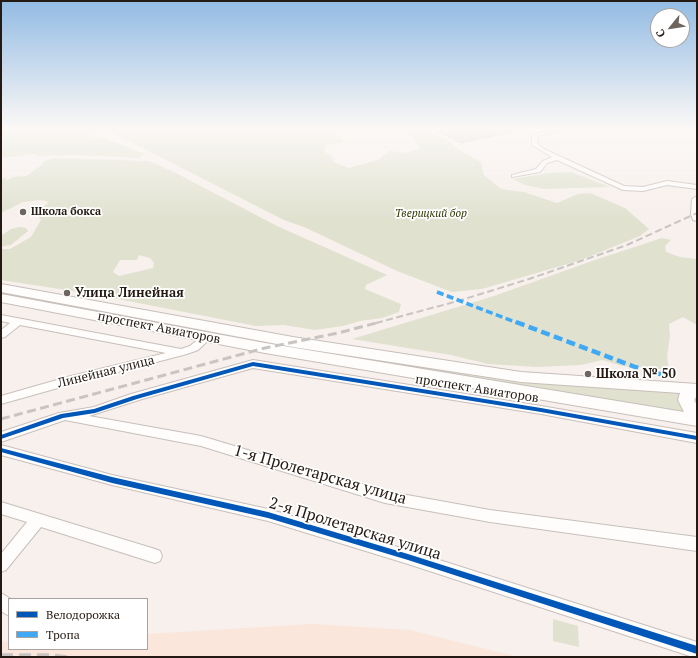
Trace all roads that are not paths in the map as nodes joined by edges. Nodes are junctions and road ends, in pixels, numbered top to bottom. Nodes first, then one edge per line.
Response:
1 (554, 159) edge
2 (562, 159) edge
3 (514, 176) dead end
4 (697, 187) edge
5 (697, 199) edge
6 (697, 218) edge
7 (1, 288) edge
8 (1, 298) edge
9 (1, 318) edge
10 (18, 321) junction
11 (1, 335) edge
12 (207, 337) junction
13 (183, 352) junction
14 (697, 390) edge
15 (1, 400) edge
16 (697, 415) edge
17 (63, 416) junction
18 (697, 420) edge
19 (1, 437) edge
20 (697, 438) edge
21 (1, 450) edge
22 (1, 508) edge
23 (38, 520) junction
24 (697, 544) edge
25 (155, 556) dead end
26 (1, 565) edge
27 (697, 650) edge

1 - 3 street
2 - 4 street
5 - 6 main road
7 - 14 main road, проспект Авиаторов
8 - 12 main road, проспект Авиаторов
9 - 10 street, проспект Авиаторов
10 - 11 street
10 - 13 street, проспект Авиаторов
12 - 13 street, Линейная улица
12 - 18 main road, проспект Авиаторов
13 - 15 street, Линейная улица
14 - 16 main road
17 - 19 street
17 - 20 street, проспект Авиаторов
17 - 24 street, 1-я Пролетарская улица
21 - 27 street, 2-я Пролетарская улица
22 - 23 street
23 - 25 street
23 - 26 street

